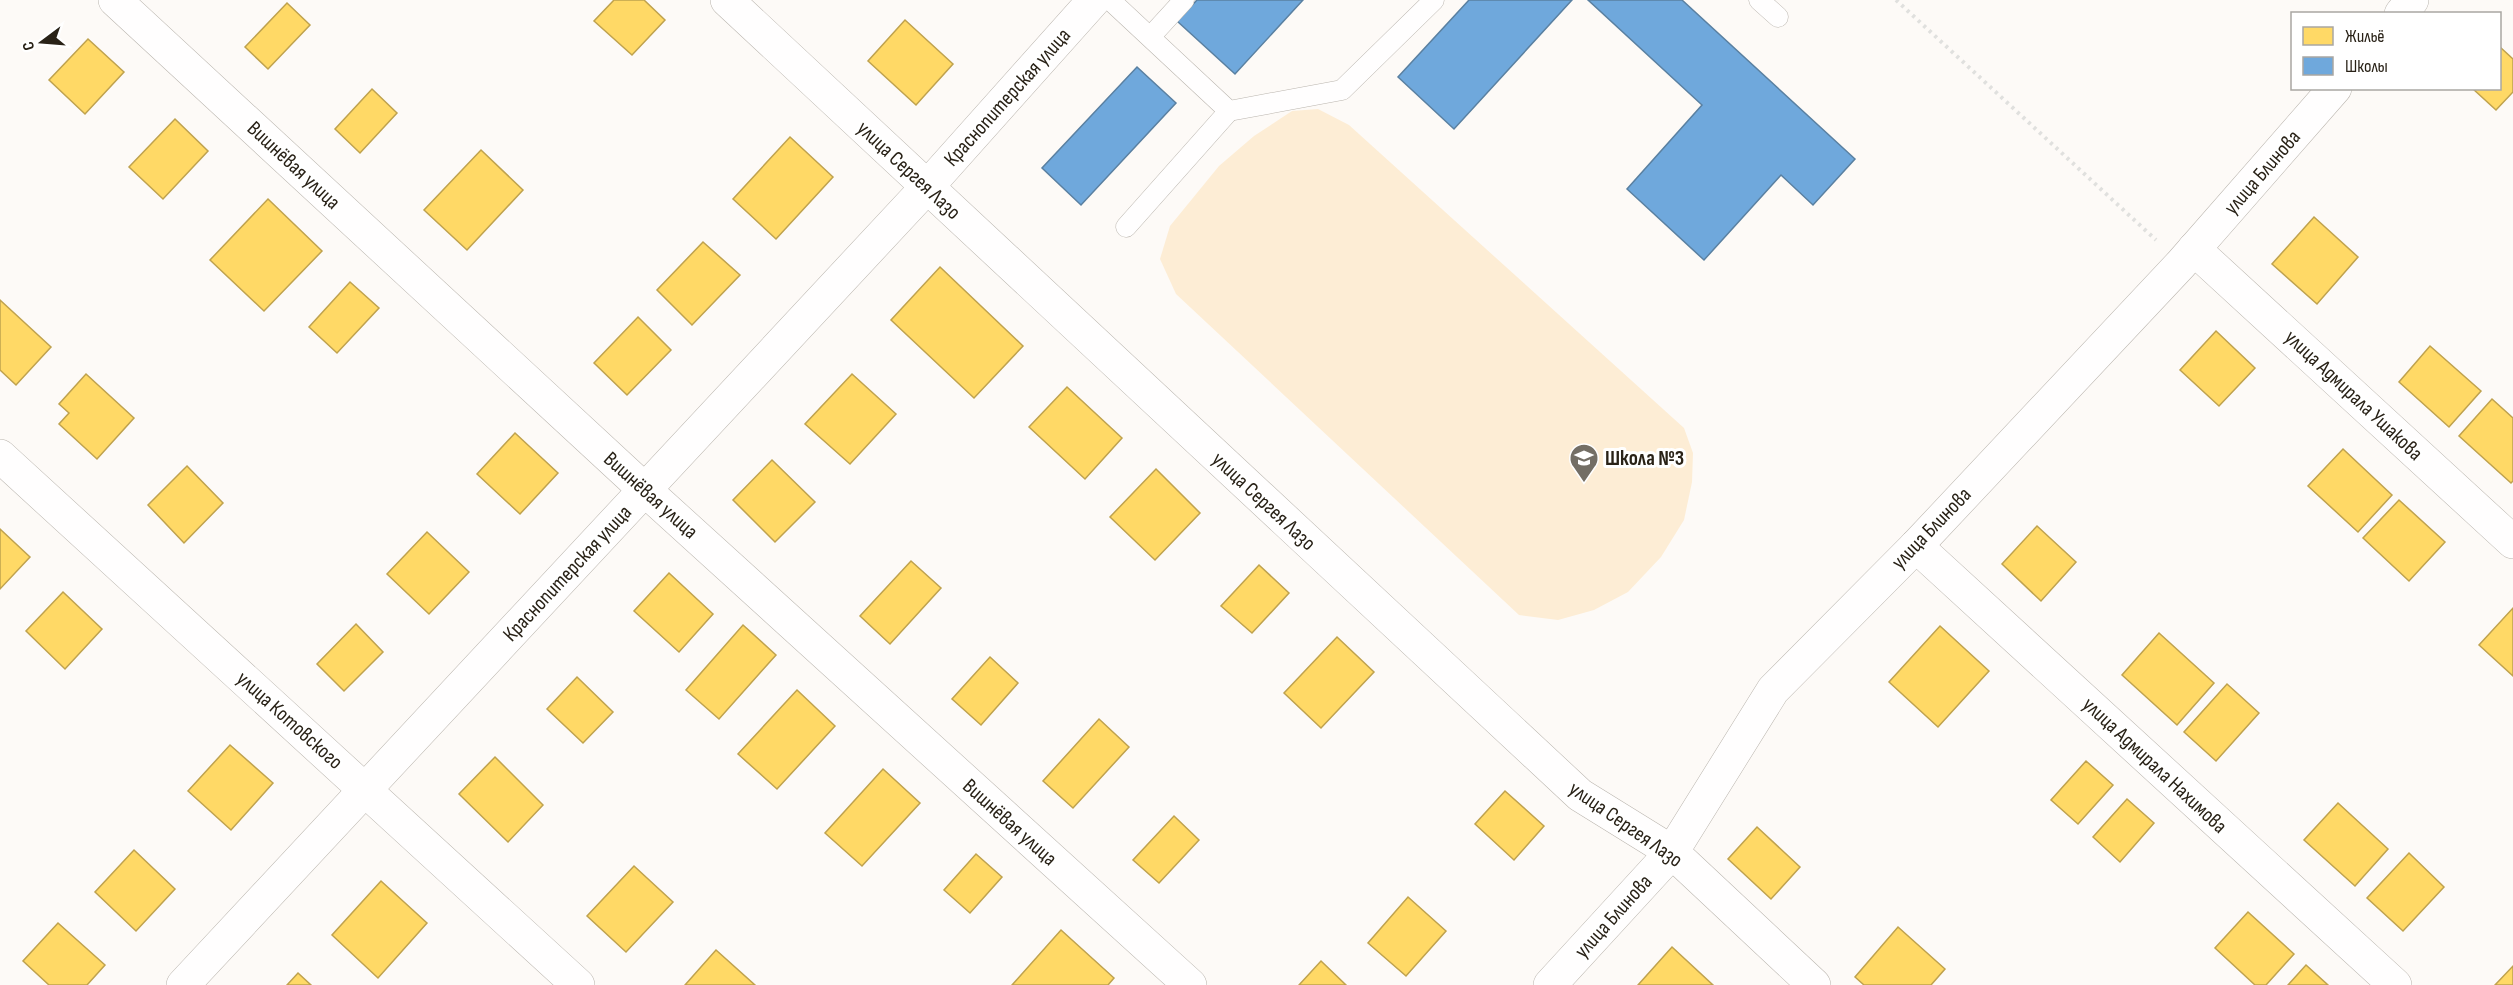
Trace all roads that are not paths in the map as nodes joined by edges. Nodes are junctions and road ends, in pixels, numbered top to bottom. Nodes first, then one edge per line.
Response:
1 (115, 0) edge
2 (727, 0) edge
3 (1094, 0) edge
4 (1110, 0) edge
5 (1184, 0) edge
6 (1434, 0) edge
7 (1759, 0) edge
8 (2412, 0) edge
9 (2403, 12) edge
10 (1778, 17) dead end
11 (1151, 36) junction
12 (2333, 90) edge
13 (1230, 111) junction
14 (927, 187) junction
15 (1126, 227) dead end
16 (2188, 256) junction
17 (0, 456) edge
18 (645, 490) junction
19 (2513, 542) edge
20 (1916, 546) junction
21 (365, 788) junction
22 (1672, 852) junction
23 (183, 985) edge
24 (578, 985) edge
25 (1190, 985) edge
26 (1550, 985) edge
27 (1814, 985) edge
28 (2395, 985) edge

1 - 18 street, Вишнёвая улица
2 - 14 street, улица Сергея Лазо
3 - 14 street, Краснопитерская улица
4 - 11 lane
5 - 11 lane
6 - 13 lane
7 - 10 lane
8 - 9 street
11 - 13 lane
12 - 16 street, улица Блинова
13 - 15 lane
14 - 18 street, Краснопитерская улица
14 - 22 street, улица Сергея Лазо
16 - 19 street, улица Адмирала Ушакова
16 - 20 street, улица Блинова
17 - 21 street, улица Котовского
18 - 21 street, Краснопитерская улица
18 - 25 street, Вишнёвая улица
20 - 22 street, улица Блинова
20 - 28 street, улица Адмирала Нахимова
21 - 23 street, Краснопитерская улица
21 - 24 street, улица Котовского
22 - 26 street, улица Блинова
22 - 27 street, улица Сергея Лазо

